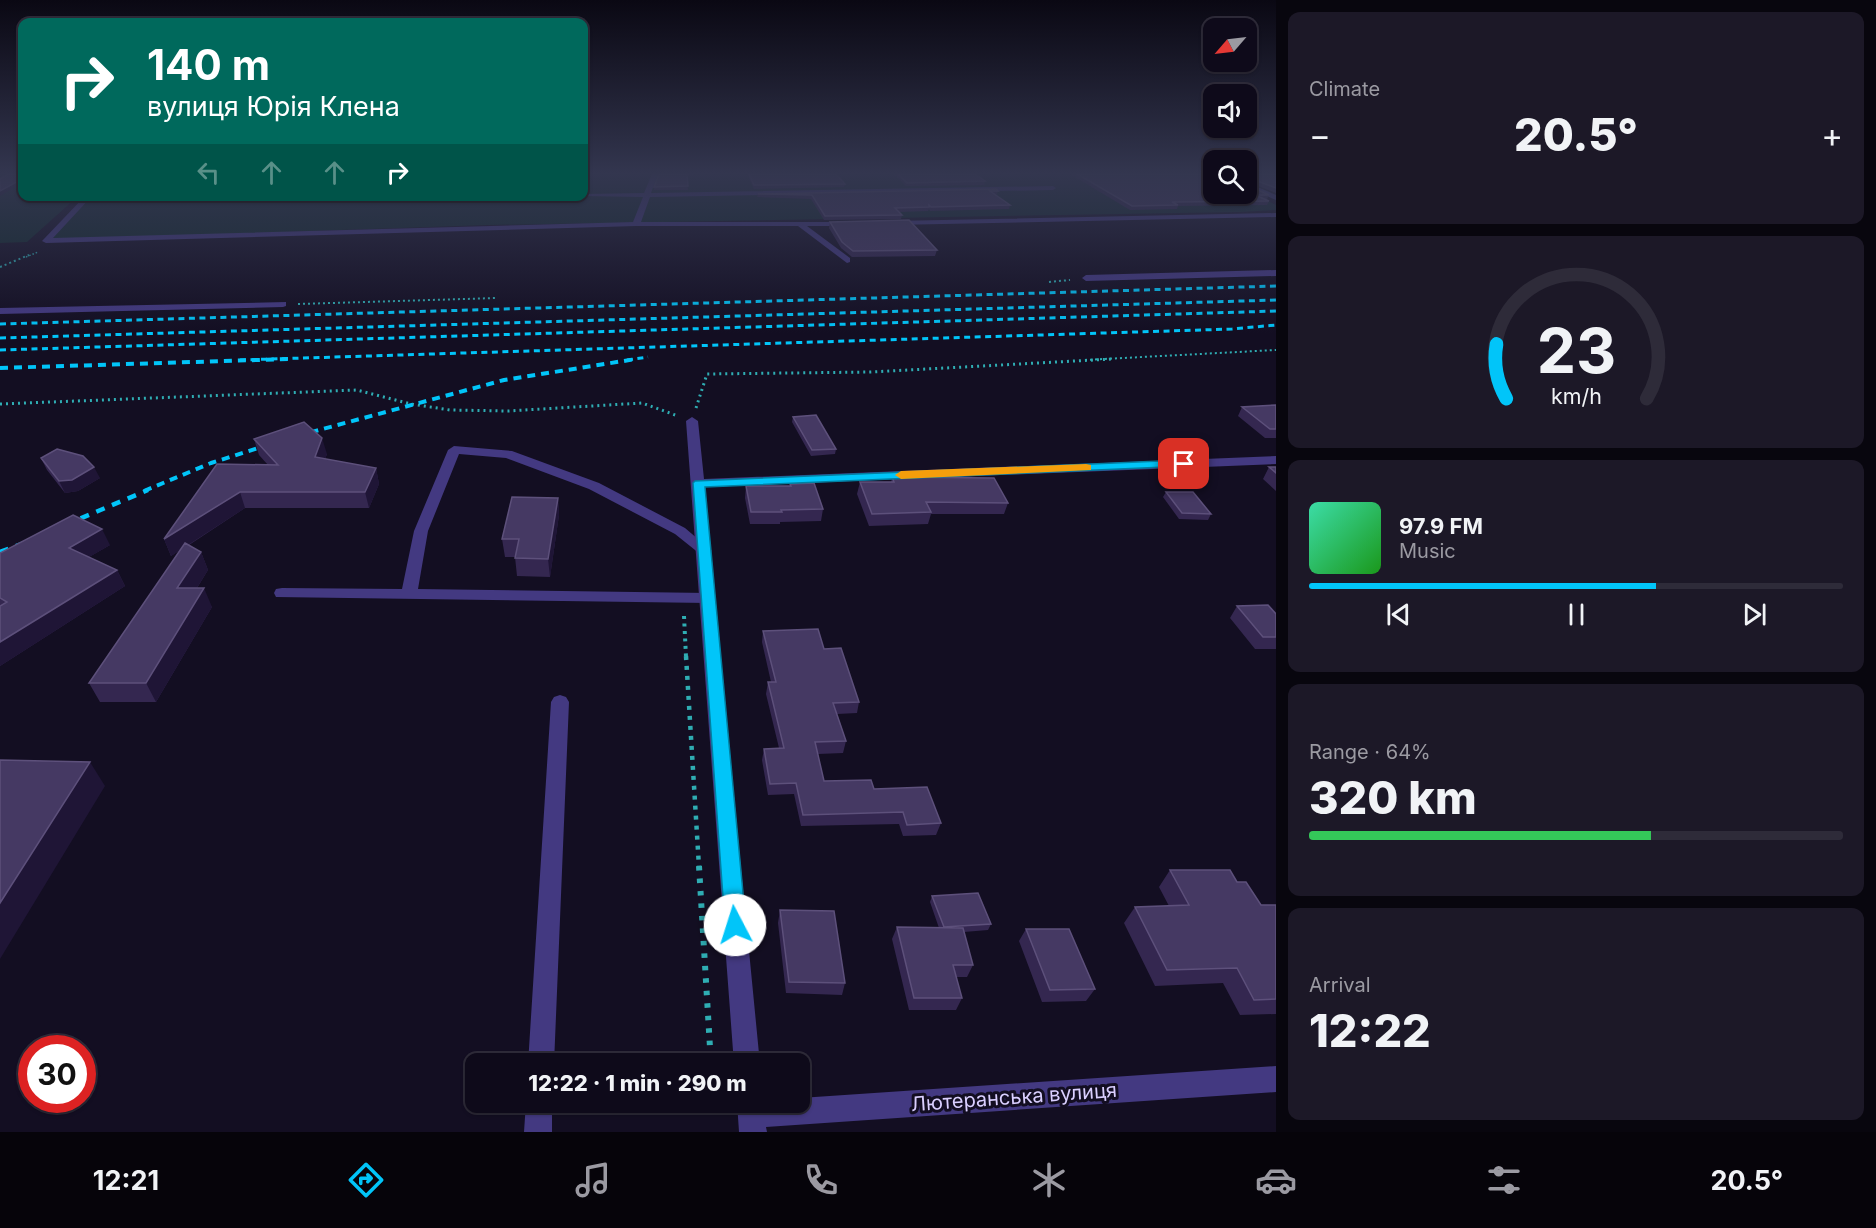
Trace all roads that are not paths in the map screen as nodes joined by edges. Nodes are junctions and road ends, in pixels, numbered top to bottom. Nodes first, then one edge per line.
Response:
1 (60, 227) edge
2 (546, 227) edge
3 (803, 227) edge
4 (847, 260) dead end
5 (1276, 273) edge
6 (1086, 278) road end
7 (283, 304) road end
8 (0, 311) edge
9 (692, 421) road end
10 (1276, 460) edge
11 (699, 483) junction
12 (705, 551) junction
13 (282, 594) dead end
14 (408, 594) junction
15 (708, 598) junction
16 (560, 702) dead end
17 (542, 1053) edge
18 (746, 1053) edge
19 (1276, 1079) edge
20 (539, 1113) edge
21 (752, 1117) edge
22 (538, 1132) edge

1 - 2 street
3 - 4 street
5 - 6 street
7 - 8 street
9 - 11 street
10 - 11 street
11 - 12 street
12 - 14 street
12 - 15 street
13 - 14 street
14 - 15 street
15 - 18 street
16 - 17 street
19 - 21 street, Лютеранська вулиця
20 - 22 street

